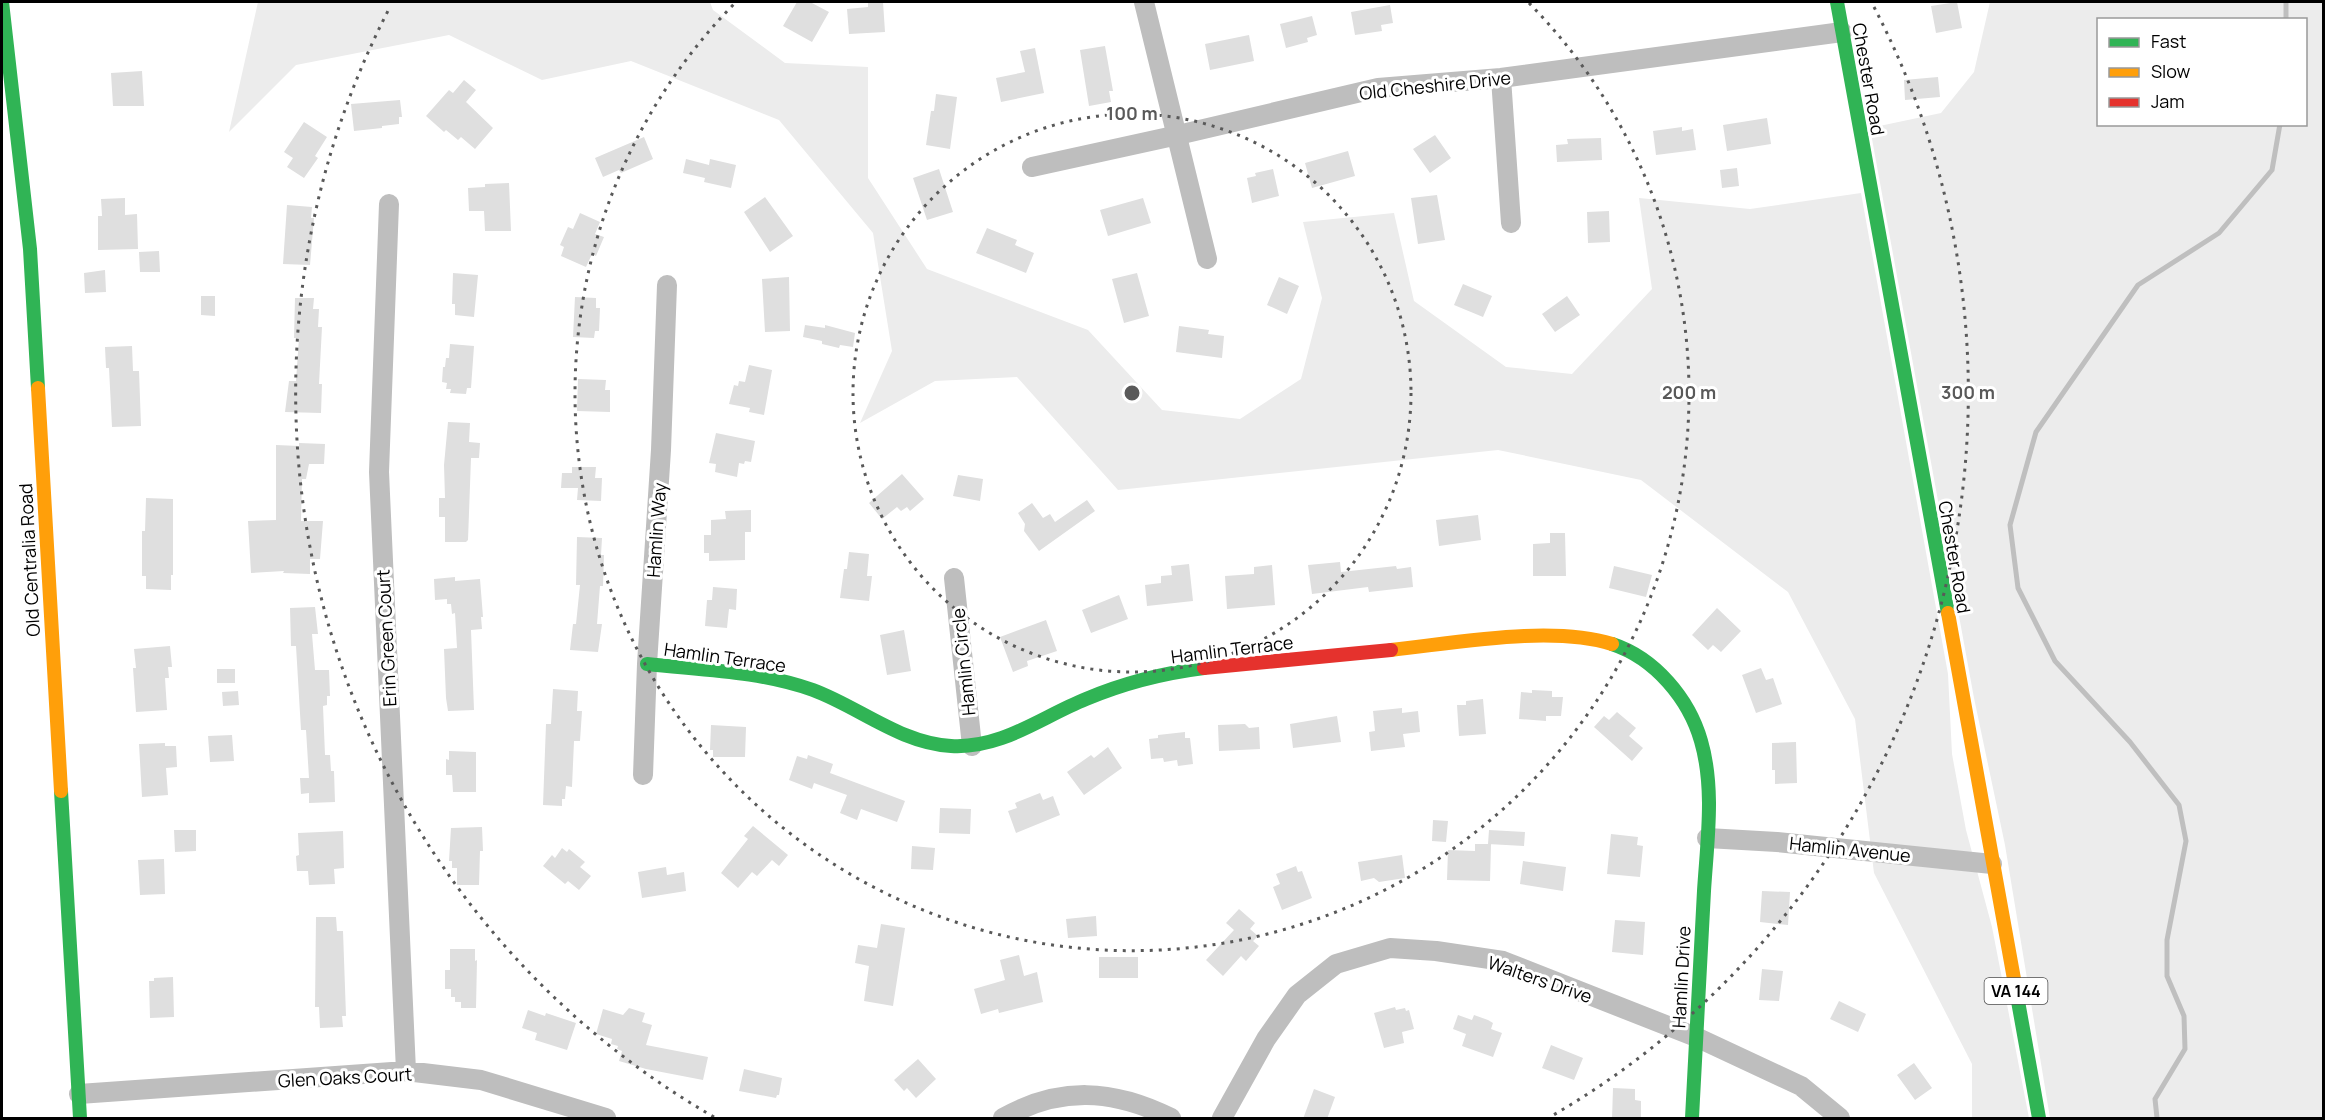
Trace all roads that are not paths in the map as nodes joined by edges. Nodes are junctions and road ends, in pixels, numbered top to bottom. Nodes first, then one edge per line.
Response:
1 (2, 2) edge
2 (1144, 2) edge
3 (1836, 2) edge
4 (1842, 32) junction
5 (1501, 78) junction
6 (1178, 135) junction
7 (1032, 167) dead end
8 (389, 204) dead end
9 (1511, 223) dead end
10 (1207, 259) dead end
11 (667, 285) dead end
12 (954, 578) dead end
13 (647, 664) junction
14 (972, 746) junction
15 (643, 775) dead end
16 (1707, 838) junction
17 (1992, 864) junction
18 (1696, 1037) junction
19 (405, 1071) junction
20 (79, 1094) junction
21 (80, 1119) edge
22 (606, 1119) edge
23 (1003, 1119) edge
24 (1171, 1119) edge
25 (1222, 1119) edge
26 (1692, 1119) edge
27 (1840, 1119) edge
28 (2039, 1119) edge

1 - 20 street, Old Centralia Road
2 - 6 street
3 - 4 street, Chester Road / VA 144
4 - 5 street, Old Cheshire Drive
4 - 17 street, Chester Road / VA 144
5 - 6 street, Old Cheshire Drive
5 - 9 street
6 - 7 street, Old Cheshire Drive
6 - 10 street
8 - 19 street, Erin Green Court
11 - 13 street, Hamlin Way
12 - 14 street, Hamlin Circle
13 - 14 street, Hamlin Terrace
13 - 15 street, Hamlin Way
14 - 16 street, Hamlin Terrace
16 - 17 street, Hamlin Avenue
16 - 18 street, Hamlin Drive
17 - 28 street, Chester Road / VA 144
18 - 25 street, Walters Drive
18 - 26 street, Hamlin Drive
18 - 27 street, Walters Drive
19 - 20 street, Glen Oaks Court
19 - 22 street, Glen Oaks Court
20 - 21 street, Old Centralia Road
23 - 24 street

